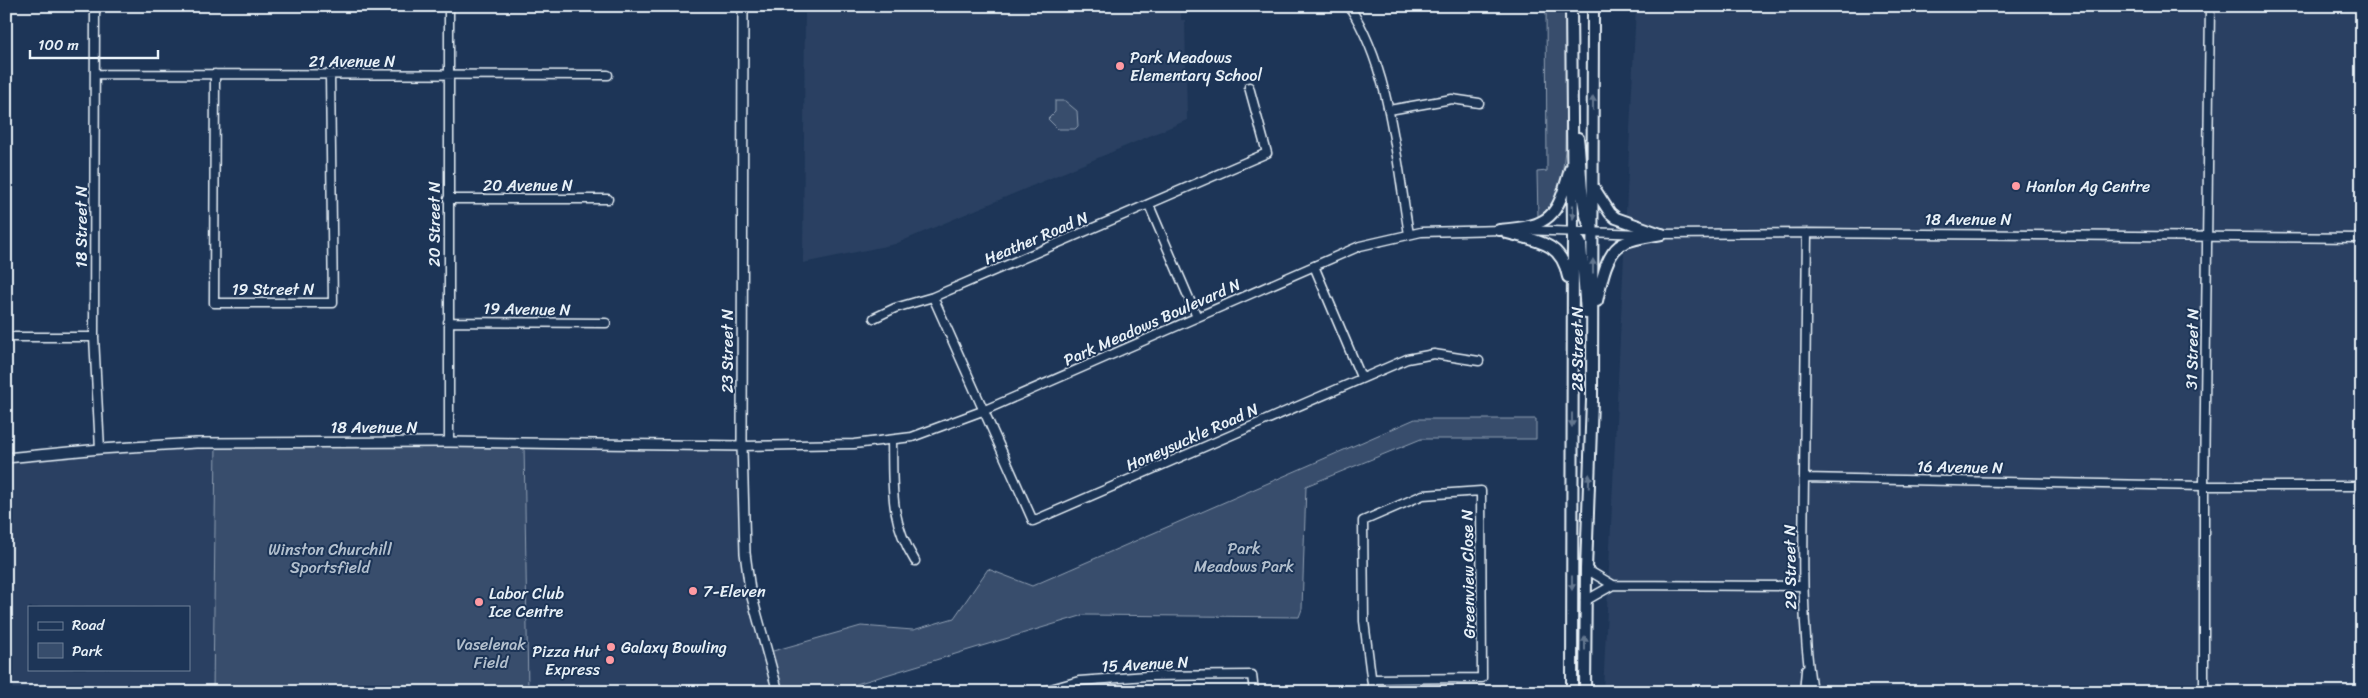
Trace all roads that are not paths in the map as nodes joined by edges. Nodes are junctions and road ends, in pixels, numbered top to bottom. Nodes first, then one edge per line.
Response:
1 (95, 6) edge
2 (449, 6) edge
3 (743, 6) edge
4 (1348, 6) edge
5 (1572, 6) edge
6 (1593, 6) edge
7 (2210, 6) edge
8 (96, 74) junction
9 (215, 74) junction
10 (330, 75) junction
11 (449, 76) junction
12 (608, 76) dead end
13 (1571, 80) junction
14 (1249, 87) dead end
15 (1479, 103) dead end
16 (1388, 110) junction
17 (1573, 156) junction
18 (1593, 186) junction
19 (448, 199) junction
20 (608, 199) dead end
21 (1149, 205) junction
22 (1499, 230) junction
23 (1573, 231) junction
24 (1592, 232) junction
25 (1807, 233) junction
26 (1409, 234) junction
27 (1662, 234) junction
28 (2207, 236) junction
29 (2362, 238) edge
30 (1314, 266) junction
31 (934, 297) junction
32 (1573, 304) junction
33 (1197, 317) junction
34 (874, 318) dead end
35 (1593, 320) junction
36 (448, 322) junction
37 (606, 323) dead end
38 (6, 337) edge
39 (94, 337) junction
40 (1478, 361) dead end
41 (1361, 377) junction
42 (1592, 400) junction
43 (985, 410) junction
44 (892, 441) junction
45 (449, 442) junction
46 (742, 446) junction
47 (100, 449) junction
48 (6, 458) edge
49 (1804, 478) junction
50 (2204, 486) junction
51 (2362, 486) edge
52 (914, 561) dead end
53 (1586, 569) junction
54 (1613, 585) junction
55 (1803, 586) junction
56 (1585, 601) junction
57 (1807, 655) junction
58 (1373, 679) junction
59 (778, 692) edge
60 (1040, 692) edge
61 (1254, 692) edge
62 (1373, 692) edge
63 (1572, 692) edge
64 (1585, 692) edge
65 (1804, 692) edge
66 (1812, 692) edge
67 (2204, 692) edge

1 - 8 street, 18 Street N
2 - 11 street, 20 Street N
3 - 46 street, 23 Street N
4 - 16 street
5 - 13 main road, 28 Street N
18 -> 6 main road, 28 Street N
7 - 28 street, 31 Street N
8 - 9 street, 21 Avenue N
8 - 39 street, 18 Street N
9 - 10 street, 21 Avenue N
9 - 10 street, 19 Street N
10 - 11 street, 21 Avenue N
11 - 12 street, 21 Avenue N
11 - 19 street, 20 Street N
13 - 17 main road, 28 Street N
13 - 24 main road
14 - 21 street, Heather Road N
15 - 16 street
16 - 26 street
17 - 22 main road
17 -> 23 main road, 28 Street N
18 - 24 main road, 28 Street N
18 - 27 main road
19 - 20 street, 20 Avenue N
19 - 36 street, 20 Street N
21 - 31 street, Heather Road N
21 - 33 street
22 - 23 street, Park Meadows Boulevard N
22 - 26 street, Park Meadows Boulevard N
22 - 32 main road
23 - 24 street, 18 Avenue N
23 - 32 main road, 28 Street N
23 - 42 main road
24 - 27 street, 18 Avenue N
35 -> 24 main road, 28 Street N
25 - 27 street, 18 Avenue N
25 - 28 street, 18 Avenue N
25 - 49 street
26 - 30 street, Park Meadows Boulevard N
27 - 35 main road
28 - 29 street, 18 Avenue N
28 - 50 street, 31 Street N
30 - 33 street, Park Meadows Boulevard N
30 - 41 street
31 - 34 street, Heather Road N
31 - 43 street
32 -> 63 main road, 28 Street N
33 - 43 street, Park Meadows Boulevard N
35 - 42 main road, 28 Street N
36 - 37 street, 19 Avenue N
36 - 45 street, 20 Street N
38 - 39 street
39 - 47 street, 18 Street N
40 - 41 street, Honeysuckle Road N
41 - 43 street, Honeysuckle Road N
53 -> 42 main road, 28 Street N
43 - 44 street, Park Meadows Boulevard N
44 - 46 street, Park Meadows Boulevard N
44 - 52 street
45 - 46 street, 18 Avenue N
45 - 47 street, 18 Avenue N
46 - 59 street, 23 Street N
47 - 48 street, 18 Avenue N
49 - 50 street, 16 Avenue N
49 - 55 street, 29 Street N
50 - 51 street, 16 Avenue N
50 - 67 street, 31 Street N
53 - 54 street
53 - 56 main road, 28 Street N
54 - 55 street
54 - 56 street
55 - 57 street, 29 Street N
64 -> 56 main road, 28 Street N
57 - 65 street
57 - 66 street
58 - 58 street, Greenview Close N
58 - 62 street, Greenview Close N
60 - 61 street, 15 Avenue N

